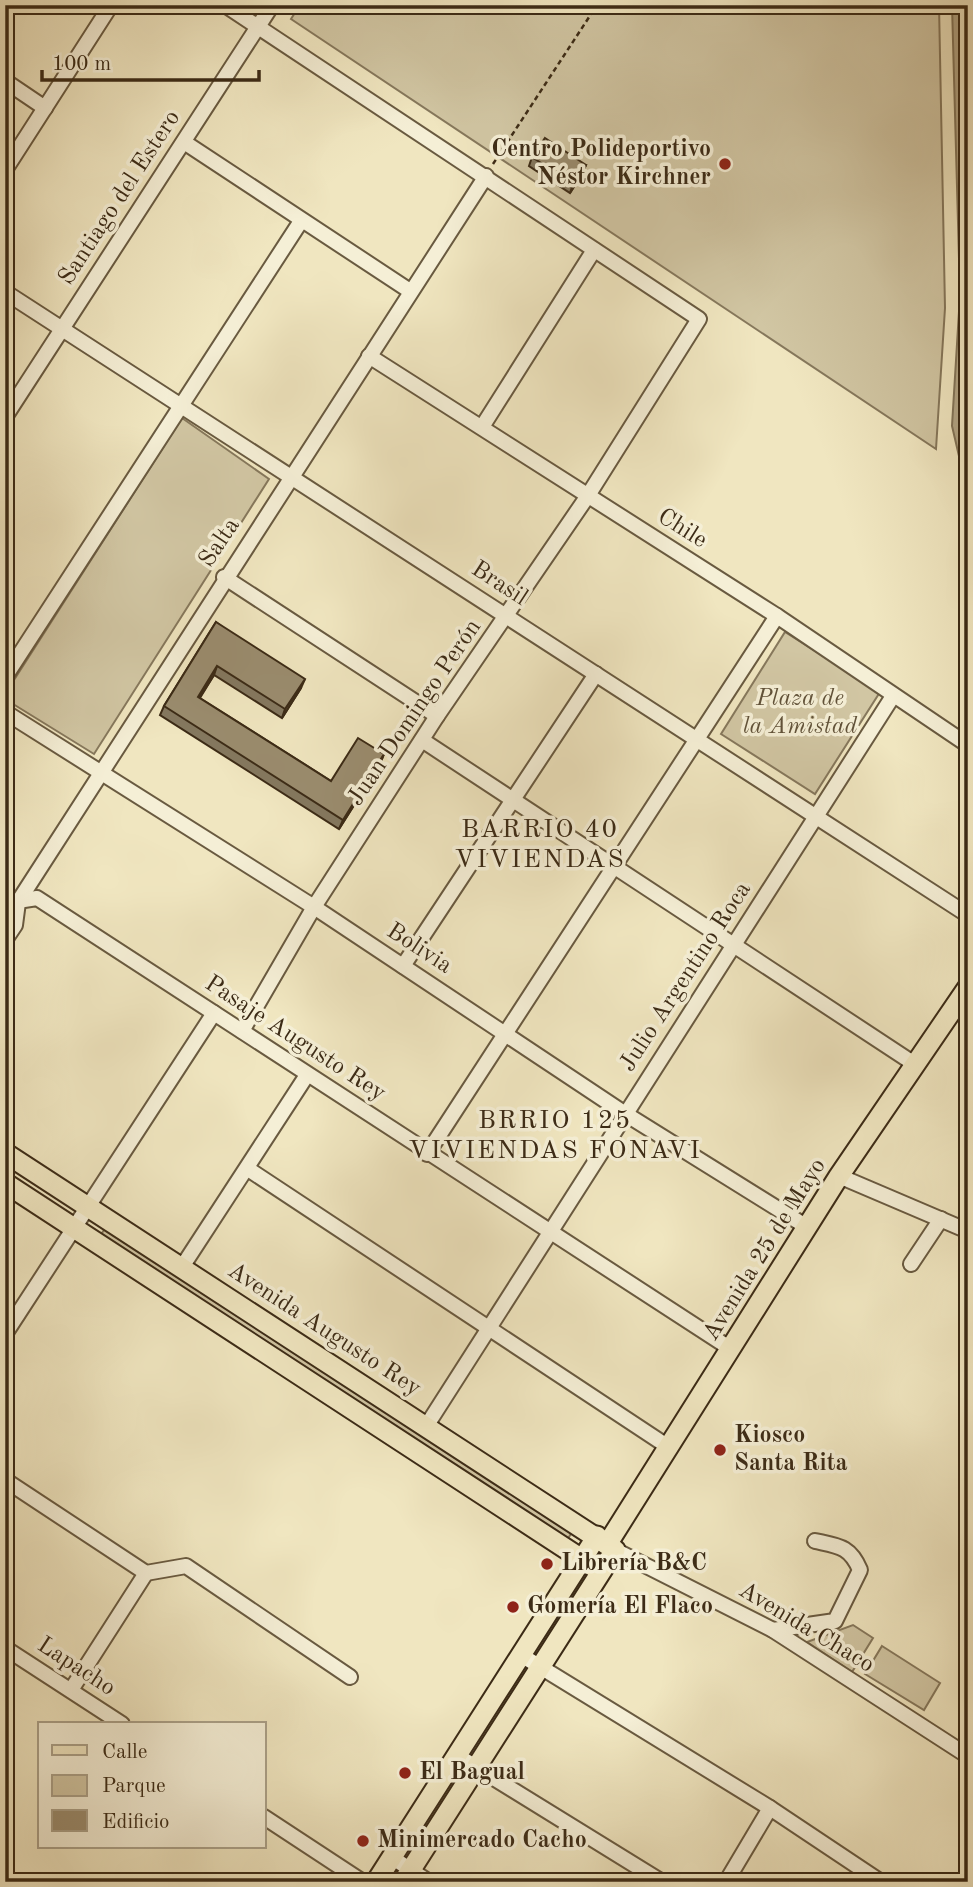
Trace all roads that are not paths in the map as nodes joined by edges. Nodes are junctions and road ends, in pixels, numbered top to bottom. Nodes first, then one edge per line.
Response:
1 (111, 5) edge
2 (225, 5) edge
3 (272, 5) edge
4 (259, 27) junction
5 (5, 81) edge
6 (45, 108) junction
7 (184, 142) junction
8 (5, 170) edge
9 (485, 176) junction
10 (301, 221) junction
11 (594, 250) junction
12 (5, 292) edge
13 (410, 292) junction
14 (61, 329) junction
15 (369, 356) junction
16 (180, 406) junction
17 (5, 417) edge
18 (482, 427) junction
19 (292, 478) junction
20 (587, 497) junction
21 (224, 577) junction
22 (777, 616) junction
23 (507, 617) junction
24 (596, 674) junction
25 (5, 677) edge
26 (893, 696) junction
27 (5, 712) edge
28 (437, 716) junction
29 (422, 740) junction
30 (698, 741) junction
31 (968, 745) edge
32 (101, 775) junction
33 (512, 799) junction
34 (817, 817) junction
35 (614, 866) junction
36 (11, 902) edge
37 (314, 907) junction
38 (968, 915) edge
39 (5, 940) edge
40 (733, 946) junction
41 (404, 966) junction
42 (968, 987) edge
43 (214, 1013) junction
44 (242, 1031) junction
45 (505, 1033) junction
46 (916, 1065) junction
47 (307, 1075) junction
48 (624, 1113) junction
49 (5, 1153) edge
50 (427, 1154) junction
51 (248, 1170) junction
52 (839, 1176) junction
53 (5, 1183) edge
54 (88, 1206) junction
55 (941, 1219) junction
56 (807, 1227) junction
57 (73, 1228) junction
58 (968, 1231) edge
59 (550, 1232) junction
60 (911, 1264) dead end
61 (182, 1267) junction
62 (11, 1312) edge
63 (490, 1328) junction
64 (5, 1334) edge
65 (731, 1349) junction
66 (427, 1425) junction
67 (670, 1448) junction
68 (5, 1480) edge
69 (815, 1541) dead end
70 (607, 1543) junction
71 (581, 1559) junction
72 (600, 1571) junction
73 (146, 1573) junction
74 (772, 1630) junction
75 (5, 1648) edge
76 (521, 1655) junction
77 (541, 1667) junction
78 (350, 1677) dead end
79 (71, 1690) junction
80 (119, 1722) edge
81 (458, 1756) junction
82 (968, 1756) edge
83 (477, 1768) junction
84 (770, 1808) junction
85 (266, 1818) edge
86 (393, 1858) junction
87 (407, 1876) edge
88 (363, 1882) edge
89 (376, 1882) edge
90 (429, 1882) edge
91 (662, 1882) edge
92 (726, 1882) edge
93 (881, 1882) edge

1 - 6 street
2 - 4 street
3 - 4 street, Santiago del Estero
4 - 7 street, Santiago del Estero
4 - 9 street
5 - 6 street
6 - 8 street
7 - 10 street
7 - 14 street, Santiago del Estero
9 - 11 street
9 - 13 street, Salta
10 - 13 street
10 - 16 street
11 - 18 street
11 - 20 street, Juan Domingo Perón
12 - 14 street, Brasil
13 - 15 street, Salta
14 - 16 street, Brasil
14 - 17 street, Santiago del Estero
15 - 18 street, Chile
15 - 19 street, Salta
16 - 19 street, Brasil
16 - 25 street
18 - 20 street, Chile
19 - 21 street, Salta
19 - 23 street, Brasil
20 - 22 street, Chile
20 - 23 street, Juan Domingo Perón
21 - 28 street
21 - 32 street, Salta
22 - 26 street, Chile
22 - 30 street
23 - 24 street, Brasil
23 - 28 street, Juan Domingo Perón
24 - 30 street, Brasil
24 - 33 street
26 - 31 street, Chile
26 - 34 street, Julio Argentino Roca
27 - 32 street, Bolivia
28 - 29 street, Juan Domingo Perón
29 - 33 street
29 - 37 street, Juan Domingo Perón
30 - 34 street, Brasil
30 - 35 street
32 - 36 street, Salta
32 - 37 street, Bolivia
33 - 35 street
33 - 41 street
34 - 38 street, Brasil
34 - 40 street, Julio Argentino Roca
35 - 40 street
35 - 45 street
36 - 39 street, Salta
36 - 43 street, Pasaje Augusto Rey
37 - 41 street, Bolivia
37 - 44 street, Juan Domingo Perón
40 - 46 street
40 - 48 street, Julio Argentino Roca
41 - 45 street, Bolivia
42 - 46 main road, Avenida 25 de Mayo
43 - 44 street, Pasaje Augusto Rey
43 - 54 street
44 - 47 street, Pasaje Augusto Rey
45 - 48 street, Bolivia
45 - 50 street
46 - 52 main road, Avenida 25 de Mayo
47 - 50 street, Pasaje Augusto Rey
47 - 51 street
48 - 56 street, Bolivia
48 - 59 street, Julio Argentino Roca
49 - 54 main road, Avenida Augusto Rey
50 - 59 street, Pasaje Augusto Rey
51 - 61 street
51 - 63 street
52 - 55 street
52 - 56 main road, Avenida 25 de Mayo
53 - 57 main road
54 - 57 street
54 - 61 main road, Avenida Augusto Rey
55 - 58 street
55 - 60 street
56 - 65 main road, Avenida 25 de Mayo
57 - 62 street
57 - 71 main road
59 - 63 street, Julio Argentino Roca
59 - 65 street, Pasaje Augusto Rey
61 - 66 main road, Avenida Augusto Rey
62 - 64 street
63 - 66 street, Julio Argentino Roca
63 - 67 street
65 - 67 main road, Avenida 25 de Mayo
66 - 70 main road, Avenida Augusto Rey
67 - 70 main road, Avenida 25 de Mayo
68 - 73 street
69 - 74 street
70 - 71 main road, Avenida 25 de Mayo
70 - 72 main road, Avenida 25 de Mayo
70 - 74 street, Avenida Chaco
71 - 72 main road
71 - 76 main road, Avenida 25 de Mayo
72 - 77 main road, Avenida 25 de Mayo
73 - 78 street
73 - 79 street
74 - 82 street, Avenida Chaco
75 - 79 street, Lapacho
76 - 77 street
76 - 81 main road, Avenida 25 de Mayo
77 - 83 main road, Avenida 25 de Mayo
77 - 84 street
79 - 80 street, Lapacho
81 - 83 street
81 - 86 main road, Avenida 25 de Mayo
83 - 87 main road, Avenida 25 de Mayo
83 - 91 street
84 - 92 street
84 - 93 street
85 - 88 street
86 - 87 street
86 - 89 main road, Avenida 25 de Mayo
87 - 90 street

